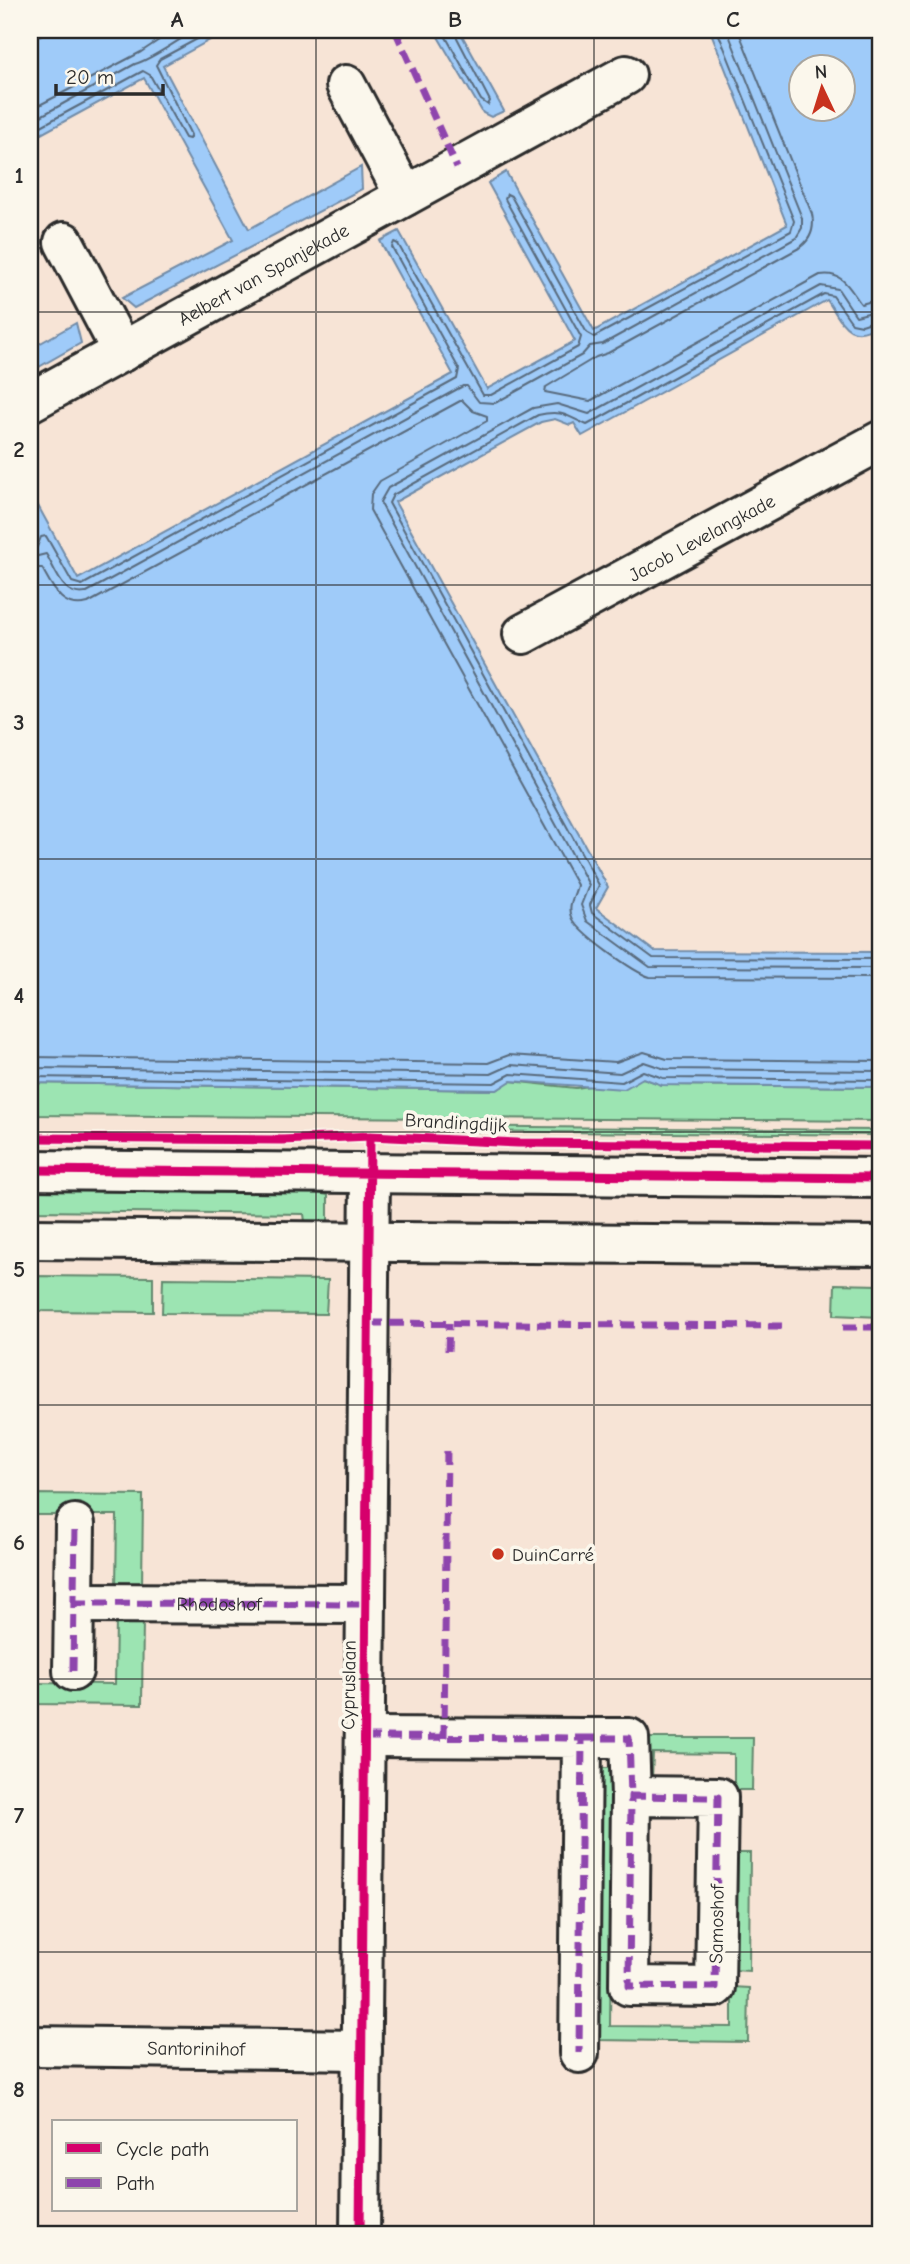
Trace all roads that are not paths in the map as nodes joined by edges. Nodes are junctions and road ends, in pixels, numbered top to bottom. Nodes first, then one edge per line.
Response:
1 (626, 75) dead end
2 (346, 85) dead end
3 (405, 196) junction
4 (64, 242) dead end
5 (122, 352) junction
6 (30, 402) edge
7 (880, 441) edge
8 (523, 634) dead end
9 (30, 1170) edge
10 (370, 1174) junction
11 (880, 1178) edge
12 (30, 1239) edge
13 (370, 1240) junction
14 (880, 1246) edge
15 (75, 1524) dead end
16 (74, 1603) junction
17 (366, 1604) junction
18 (73, 1671) dead end
19 (365, 1737) junction
20 (582, 1738) junction
21 (631, 1796) junction
22 (30, 2046) edge
23 (362, 2050) junction
24 (579, 2053) dead end
25 (360, 2234) edge

1 - 3 street, Aelbert van Spanjekade
2 - 3 street
3 - 5 street, Aelbert van Spanjekade
4 - 5 street
5 - 6 street, Aelbert van Spanjekade
7 - 8 street, Jacob Levelangkade
9 - 10 street
10 - 11 street
10 - 13 street, Cypruslaan
12 - 13 street
13 - 14 street
13 - 17 street, Cypruslaan
15 - 16 street
16 - 17 street, Rhodoshof
16 - 18 street
17 - 19 street, Cypruslaan
19 - 20 street, Samoshof
19 - 23 street, Cypruslaan
20 - 21 street, Samoshof
20 - 24 street
21 - 21 street, Samoshof
22 - 23 street, Santorinihof
23 - 25 street, Cypruslaan

